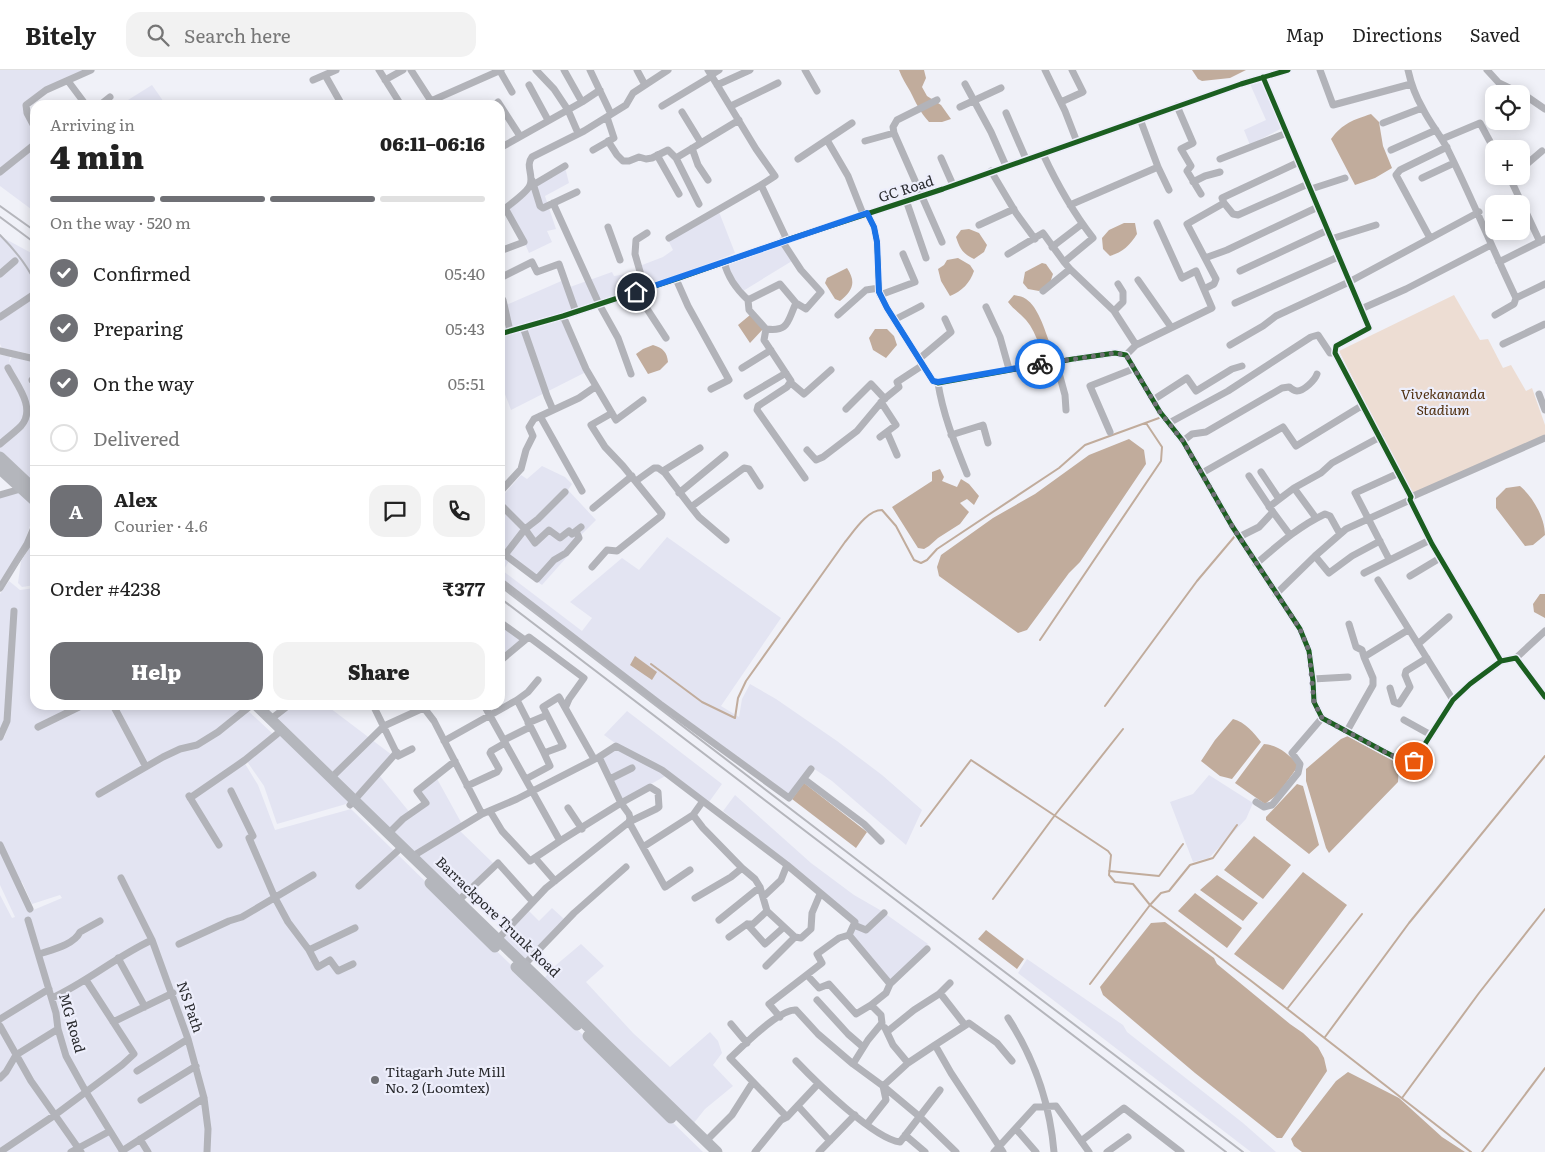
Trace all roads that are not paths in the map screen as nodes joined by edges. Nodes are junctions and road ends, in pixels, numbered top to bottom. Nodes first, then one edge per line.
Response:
1 (91, 70) edge
2 (336, 70) edge
3 (379, 70) edge
4 (403, 70) edge
5 (500, 70) edge
6 (536, 70) edge
7 (564, 70) edge
8 (590, 70) edge
9 (637, 70) edge
10 (668, 70) edge
11 (719, 70) edge
12 (750, 70) edge
13 (805, 70) edge
14 (1045, 70) edge
15 (1072, 70) edge
16 (1288, 70) edge
17 (1320, 70) edge
18 (1408, 70) edge
19 (1487, 70) edge
20 (413, 71) edge
21 (710, 74) edge
22 (325, 75) junction
23 (1263, 77) junction
24 (313, 80) dead end
25 (385, 80) junction
26 (68, 81) junction
27 (778, 84) dead end
28 (965, 84) dead end
29 (1411, 84) junction
30 (529, 85) dead end
31 (645, 85) junction
32 (717, 85) junction
33 (1002, 88) dead end
34 (600, 90) junction
35 (817, 91) dead end
36 (512, 92) dead end
37 (110, 97) dead end
38 (33, 100) edge
39 (82, 100) edge
40 (106, 100) edge
41 (339, 100) edge
42 (396, 100) edge
43 (430, 100) edge
44 (438, 100) edge
45 (937, 100) dead end
46 (973, 101) junction
47 (30, 102) edge
48 (582, 102) junction
49 (1061, 102) junction
50 (662, 106) dead end
51 (731, 106) junction
52 (1177, 106) junction
53 (960, 107) dead end
54 (1422, 108) junction
55 (1545, 109) edge
56 (568, 110) junction
57 (682, 112) dead end
58 (505, 113) edge
59 (1006, 113) dead end
60 (609, 116) junction
61 (1140, 118) junction
62 (30, 120) edge
63 (548, 120) junction
64 (740, 120) junction
65 (852, 122) dead end
66 (1383, 123) dead end
67 (1436, 130) junction
68 (578, 133) junction
69 (894, 133) junction
70 (1287, 133) junction
71 (520, 136) junction
72 (1442, 139) junction
73 (827, 140) junction
74 (1489, 140) edge
75 (608, 141) junction
76 (865, 141) dead end
77 (1077, 142) junction
78 (701, 143) junction
79 (505, 145) edge
80 (1447, 147) junction
81 (30, 148) edge
82 (692, 148) junction
83 (593, 150) dead end
84 (1391, 150) dead end
85 (1542, 151) dead end
86 (1043, 154) junction
87 (656, 155) junction
88 (676, 158) junction
89 (941, 158) dead end
90 (798, 159) dead end
91 (1220, 159) dead end
92 (1026, 160) junction
93 (1530, 161) edge
94 (1300, 162) junction
95 (1454, 163) junction
96 (564, 166) dead end
97 (1006, 166) junction
98 (1158, 167) junction
99 (991, 171) junction
100 (0, 172) edge
101 (1220, 172) dead end
102 (1345, 178) dead end
103 (1422, 178) dead end
104 (708, 180) dead end
105 (532, 182) junction
106 (1193, 182) junction
107 (761, 185) junction
108 (953, 185) junction
109 (1514, 185) edge
110 (1310, 187) junction
111 (1169, 190) dead end
112 (577, 192) dead end
113 (679, 194) dead end
114 (1201, 194) dead end
115 (923, 195) junction
116 (906, 200) junction
117 (554, 203) junction
118 (1224, 203) junction
119 (699, 204) dead end
120 (1070, 205) junction
121 (1318, 207) junction
122 (505, 208) edge
123 (1014, 209) junction
124 (1478, 212) junction
125 (505, 213) edge
126 (865, 214) junction
127 (1157, 223) dead end
128 (1082, 224) junction
129 (979, 226) dead end
130 (1376, 226) dead end
131 (608, 227) dead end
132 (1328, 230) junction
133 (647, 233) dead end
134 (669, 238) dead end
135 (1430, 238) junction
136 (1034, 239) junction
137 (1331, 239) junction
138 (784, 241) junction
139 (1542, 241) edge
140 (942, 242) dead end
141 (1491, 245) junction
142 (1052, 247) junction
143 (505, 249) edge
144 (636, 254) junction
145 (902, 254) dead end
146 (1008, 254) dead end
147 (1338, 257) junction
148 (926, 258) dead end
149 (1205, 258) junction
150 (15, 261) dead end
151 (724, 262) junction
152 (1064, 262) junction
153 (1499, 262) junction
154 (1070, 270) junction
155 (1240, 271) dead end
156 (0, 274) edge
157 (505, 276) edge
158 (676, 279) junction
159 (1138, 280) dead end
160 (1349, 282) junction
161 (1118, 284) dead end
162 (1545, 284) edge
163 (645, 289) junction
164 (1204, 289) junction
165 (879, 291) junction
166 (1043, 291) dead end
167 (636, 292) junction
168 (30, 298) edge
169 (1516, 298) junction
170 (748, 300) junction
171 (796, 303) junction
172 (1235, 303) dead end
173 (599, 304) junction
174 (921, 306) dead end
175 (986, 307) dead end
176 (505, 309) edge
177 (1361, 309) junction
178 (1114, 311) junction
179 (576, 312) junction
180 (838, 315) dead end
181 (1495, 315) dead end
182 (563, 316) junction
183 (0, 317) edge
184 (945, 319) dead end
185 (894, 320) junction
186 (1545, 324) edge
187 (523, 327) junction
188 (1172, 327) junction
189 (766, 330) junction
190 (510, 331) junction
191 (505, 332) edge
192 (666, 338) dead end
193 (1503, 344) dead end
194 (1136, 345) junction
195 (1230, 345) dead end
196 (772, 350) junction
197 (0, 351) edge
198 (1335, 353) junction
199 (1126, 355) junction
200 (30, 359) edge
201 (921, 362) junction
202 (1056, 362) junction
203 (1242, 366) dead end
204 (8, 368) dead end
205 (742, 368) dead end
206 (1010, 369) junction
207 (1133, 369) junction
208 (831, 370) dead end
209 (786, 373) junction
210 (631, 374) dead end
211 (1317, 374) dead end
212 (938, 382) junction
213 (790, 383) junction
214 (595, 387) junction
215 (711, 389) dead end
216 (1539, 394) dead end
217 (747, 396) dead end
218 (643, 400) dead end
219 (883, 400) junction
220 (1153, 400) junction
221 (1363, 405) junction
222 (846, 409) dead end
223 (553, 410) junction
224 (1066, 410) dead end
225 (1545, 410) edge
226 (612, 413) junction
227 (540, 416) junction
228 (1169, 423) junction
229 (887, 432) junction
230 (1110, 432) dead end
231 (951, 435) junction
232 (880, 437) dead end
233 (1380, 437) junction
234 (1545, 438) edge
235 (1183, 441) junction
236 (988, 443) dead end
237 (0, 444) edge
238 (700, 448) dead end
239 (808, 450) dead end
240 (725, 455) dead end
241 (0, 456) edge
242 (897, 456) dead end
243 (0, 469) edge
244 (663, 471) junction
245 (1260, 472) dead end
246 (1202, 473) junction
247 (1399, 473) junction
248 (967, 474) dead end
249 (1249, 476) dead end
250 (805, 478) dead end
251 (634, 479) junction
252 (30, 486) edge
253 (30, 486) edge
254 (760, 486) dead end
255 (30, 487) edge
256 (505, 487) edge
257 (1294, 488) junction
258 (582, 491) dead end
259 (565, 492) dead end
260 (679, 492) junction
261 (0, 495) edge
262 (1279, 499) junction
263 (1411, 499) junction
264 (691, 507) junction
265 (593, 508) dead end
266 (1271, 510) junction
267 (505, 511) edge
268 (1316, 518) junction
269 (1368, 519) junction
270 (524, 529) junction
271 (1340, 534) junction
272 (1290, 536) junction
273 (30, 537) edge
274 (1239, 537) junction
275 (726, 540) dead end
276 (1430, 540) junction
277 (1380, 541) junction
278 (505, 550) edge
279 (505, 555) edge
280 (1315, 556) junction
281 (1440, 558) junction
282 (1389, 559) junction
283 (1256, 564) junction
284 (592, 567) dead end
285 (0, 572) edge
286 (1364, 573) dead end
287 (7, 576) junction
288 (1410, 576) dead end
289 (1378, 580) dead end
290 (505, 585) edge
291 (0, 588) edge
292 (1276, 594) junction
293 (14, 611) dead end
294 (1449, 617) dead end
295 (1349, 624) dead end
296 (505, 626) edge
297 (1408, 630) junction
298 (1545, 632) edge
299 (525, 640) junction
300 (1418, 644) junction
301 (1364, 656) junction
302 (505, 657) edge
303 (1427, 658) junction
304 (1516, 658) junction
305 (1501, 662) junction
306 (1348, 678) dead end
307 (538, 680) dead end
308 (1313, 680) junction
309 (1390, 688) dead end
310 (1545, 697) edge
311 (517, 700) junction
312 (1453, 700) junction
313 (566, 706) junction
314 (505, 707) edge
315 (73, 710) edge
316 (116, 710) edge
317 (245, 710) edge
318 (254, 710) edge
319 (256, 710) edge
320 (283, 710) edge
321 (376, 710) edge
322 (418, 710) edge
323 (429, 710) edge
324 (487, 710) edge
325 (499, 710) edge
326 (490, 715) junction
327 (547, 715) junction
328 (1322, 718) junction
329 (271, 719) junction
330 (1404, 720) dead end
331 (529, 725) junction
332 (384, 726) junction
333 (38, 727) dead end
334 (1347, 732) junction
335 (277, 734) junction
336 (1431, 735) junction
337 (0, 737) edge
338 (444, 741) junction
339 (505, 742) junction
340 (412, 749) dead end
341 (396, 752) junction
342 (544, 753) junction
343 (597, 758) junction
344 (455, 761) junction
345 (146, 767) junction
346 (632, 768) dead end
347 (811, 769) dead end
348 (331, 778) junction
349 (526, 779) junction
350 (610, 779) junction
351 (804, 779) junction
352 (467, 786) junction
353 (532, 790) junction
354 (231, 791) dead end
355 (99, 794) dead end
356 (703, 801) junction
357 (1256, 802) dead end
358 (352, 803) junction
359 (621, 803) junction
360 (568, 808) dead end
361 (490, 811) junction
362 (482, 814) junction
363 (693, 815) junction
364 (629, 822) junction
365 (582, 829) junction
366 (389, 833) junction
367 (560, 841) junction
368 (881, 841) dead end
369 (0, 845) edge
370 (219, 845) dead end
371 (643, 846) junction
372 (400, 849) junction
373 (413, 856) junction
374 (535, 858) junction
375 (787, 865) junction
376 (626, 867) dead end
377 (742, 868) junction
378 (690, 870) dead end
379 (313, 875) dead end
380 (121, 878) dead end
381 (554, 881) junction
382 (359, 886) dead end
383 (760, 887) junction
384 (820, 894) junction
385 (763, 897) junction
386 (275, 898) junction
387 (695, 898) dead end
388 (459, 900) junction
389 (533, 902) junction
390 (30, 909) dead end
391 (767, 911) junction
392 (884, 914) dead end
393 (28, 920) dead end
394 (719, 920) dead end
395 (100, 921) dead end
396 (747, 924) junction
397 (854, 925) junction
398 (784, 927) junction
399 (355, 928) dead end
400 (849, 935) junction
401 (728, 937) dead end
402 (795, 938) junction
403 (498, 939) junction
404 (152, 940) junction
405 (180, 944) dead end
406 (927, 949) dead end
407 (309, 950) junction
408 (39, 954) junction
409 (118, 958) junction
410 (353, 964) dead end
411 (524, 965) junction
412 (766, 966) dead end
413 (807, 975) junction
414 (86, 980) junction
415 (950, 983) dead end
416 (890, 984) junction
417 (49, 989) junction
418 (173, 993) junction
419 (940, 993) junction
420 (52, 998) junction
421 (817, 1000) dead end
422 (871, 1005) junction
423 (145, 1007) junction
424 (780, 1017) junction
425 (1008, 1018) dead end
426 (0, 1019) edge
427 (113, 1022) junction
428 (882, 1023) junction
429 (732, 1024) dead end
430 (965, 1025) junction
431 (0, 1026) edge
432 (58, 1029) junction
433 (888, 1031) junction
434 (188, 1039) junction
435 (747, 1043) junction
436 (935, 1045) junction
437 (863, 1047) junction
438 (16, 1055) junction
439 (796, 1061) dead end
440 (1012, 1061) dead end
441 (908, 1063) junction
442 (852, 1064) junction
443 (196, 1066) junction
444 (137, 1071) dead end
445 (0, 1078) edge
446 (753, 1082) junction
447 (818, 1084) junction
448 (883, 1086) junction
449 (940, 1090) dead end
450 (86, 1092) junction
451 (204, 1098) junction
452 (141, 1100) dead end
453 (798, 1106) junction
454 (1046, 1106) junction
455 (55, 1115) junction
456 (855, 1115) junction
457 (787, 1117) junction
458 (920, 1117) junction
459 (867, 1124) junction
460 (1016, 1129) junction
461 (110, 1131) junction
462 (906, 1135) junction
463 (1128, 1137) dead end
464 (140, 1139) junction
465 (830, 1141) junction
466 (1081, 1141) junction
467 (707, 1146) edge
468 (1001, 1149) edge
469 (2, 1150) edge
470 (80, 1150) edge
471 (123, 1151) edge
472 (71, 1152) edge
473 (148, 1152) edge
474 (207, 1152) edge
475 (718, 1152) edge
476 (755, 1152) edge
477 (819, 1152) edge
478 (925, 1152) edge
479 (956, 1152) edge
480 (994, 1152) edge
481 (1036, 1152) edge
482 (1054, 1152) edge
483 (1089, 1152) edge
484 (1107, 1152) edge
485 (1181, 1152) edge

1 - 26 street
2 - 22 street
3 - 25 street
4 - 25 street
5 - 36 street
5 - 44 street
6 - 56 street
7 - 48 street
8 - 34 street
9 - 31 street
10 - 31 street
11 - 21 street
12 - 32 street
13 - 35 street
14 - 49 street
15 - 49 street
16 - 23 street, GC Road
17 - 29 street
18 - 29 street
19 - 55 street
20 - 43 street
21 - 32 street
21 - 50 street
22 - 24 street
22 - 41 street
23 - 52 street, GC Road
23 - 70 street
25 - 42 street
26 - 38 street
26 - 39 street
27 - 51 street
28 - 46 street
29 - 54 street
30 - 63 street
31 - 60 street
32 - 51 street
33 - 46 street
34 - 48 street
34 - 60 street
37 - 40 street
45 - 69 street
46 - 53 street
46 - 97 street
47 - 62 street
48 - 56 street
49 - 77 street
51 - 64 street
52 - 61 street, GC Road
52 - 106 street
54 - 66 street
54 - 67 street
56 - 63 street
56 - 68 street
57 - 78 street
58 - 71 street
59 - 92 street
60 - 68 street
60 - 75 street
61 - 77 street, GC Road
61 - 98 street
63 - 71 street
64 - 78 street
64 - 107 street
65 - 73 street
67 - 72 street
67 - 84 street
68 - 105 street
69 - 76 street
69 - 115 street
70 - 91 street
70 - 94 street
71 - 79 street
72 - 74 street
72 - 80 street
73 - 90 street
73 - 126 street
75 - 83 street
75 - 87 street
77 - 86 street, GC Road
78 - 82 street
80 - 95 street
80 - 135 street
81 - 100 street
82 - 88 street
82 - 104 street
85 - 93 street
86 - 92 street, GC Road
86 - 120 street
87 - 88 street
87 - 113 street
88 - 119 street
89 - 108 street
92 - 97 street, GC Road
94 - 110 street
94 - 118 street
95 - 103 street
95 - 124 street
96 - 105 street
97 - 99 street, GC Road
98 - 111 street
98 - 120 street
99 - 108 street, GC Road
99 - 123 street
101 - 106 street
102 - 110 street
105 - 117 street
105 - 122 street
106 - 114 street
107 - 134 street
107 - 138 street
108 - 115 street, GC Road
109 - 139 street
110 - 118 street
110 - 121 street
112 - 117 street
115 - 116 street, GC Road
115 - 140 street
116 - 126 street, GC Road
116 - 148 street
117 - 173 street
118 - 149 street
120 - 128 street
121 - 132 street
121 - 149 street
123 - 129 street
123 - 136 street
124 - 135 street
124 - 141 street
125 - 143 street
126 - 138 street, GC Road
126 - 165 street
127 - 164 street
128 - 142 street
128 - 152 street
130 - 137 street
131 - 144 street
132 - 137 street
132 - 155 street
133 - 144 street
135 - 160 street
136 - 142 street
136 - 146 street
137 - 147 street
138 - 151 street, GC Road
138 - 171 street
139 - 153 street
141 - 153 street
141 - 177 street
142 - 152 street
144 - 163 street
145 - 165 street
147 - 160 street
147 - 172 street
149 - 164 street
150 - 156 street
151 - 158 street, GC Road
151 - 170 street
152 - 154 street
153 - 169 street
154 - 166 street
154 - 178 street
157 - 179 street
158 - 163 street, GC Road
158 - 215 street
159 - 188 street
160 - 177 street
160 - 195 street
161 - 178 street
162 - 169 street
163 - 167 street, GC Road
164 - 188 street
165 - 180 street
165 - 185 street
167 - 173 street, GC Road
167 - 192 street
168 - 183 street
169 - 181 street
170 - 171 street
170 - 189 street
171 - 189 street
173 - 179 street, GC Road
173 - 210 street
174 - 185 street
175 - 206 street
176 - 190 street
177 - 198 street
178 - 194 street
179 - 182 street, GC Road
182 - 187 street, GC Road
182 - 214 street
184 - 201 street
185 - 201 street
186 - 193 street
187 - 190 street, GC Road
187 - 223 street
188 - 194 street
189 - 196 street
190 - 191 street, GC Road
194 - 199 street
196 - 205 street
196 - 209 street
197 - 200 street
198 - 221 street
198 - 228 street
199 - 202 street
199 - 207 street
201 - 212 street
201 - 219 street
202 - 206 street
202 - 224 street
203 - 220 street
204 - 237 street
206 - 212 street
207 - 220 street
207 - 230 street
208 - 213 street
209 - 213 street
209 - 217 street
211 - 235 street
212 - 231 street
213 - 250 street
214 - 223 street
214 - 226 street
216 - 225 street
218 - 226 street
219 - 222 street
219 - 229 street
219 - 239 street
220 - 228 street
221 - 233 street
221 - 246 street
223 - 227 street
226 - 251 street
227 - 256 street
227 - 258 street
228 - 235 street
229 - 232 street
229 - 242 street
231 - 236 street
231 - 248 street
233 - 247 street
233 - 257 street
234 - 263 street
235 - 246 street
238 - 244 street
240 - 260 street
241 - 252 main road
243 - 253 main road
244 - 251 street
244 - 260 street
245 - 262 street
246 - 274 street
247 - 263 street
247 - 269 street
249 - 266 street
251 - 265 street
251 - 284 street
254 - 264 street
255 - 261 street
257 - 262 street
257 - 268 street
259 - 270 street
260 - 264 street
262 - 266 street
263 - 269 street
263 - 276 street
264 - 275 street
266 - 272 street
266 - 274 street
267 - 270 street
268 - 271 street
268 - 272 street
269 - 271 street
269 - 277 street
270 - 278 street
270 - 279 street
271 - 280 street
272 - 283 street
273 - 287 street
274 - 283 street
276 - 281 street
276 - 282 street
277 - 280 street
277 - 282 street
280 - 292 street
281 - 288 street
281 - 305 street
282 - 286 street
283 - 292 street
285 - 287 street
287 - 291 street
289 - 297 street
290 - 351 street
292 - 308 street
293 - 337 street
294 - 300 street
295 - 301 street
296 - 299 street
297 - 300 street
297 - 301 street
298 - 304 street
299 - 302 street
299 - 313 street
300 - 303 street
301 - 334 street
303 - 309 street
303 - 312 street
304 - 305 street
304 - 310 street
305 - 312 street
306 - 308 street
307 - 311 street
308 - 328 street
311 - 314 street
311 - 331 street
312 - 336 street
313 - 327 street
313 - 343 street
315 - 333 street
316 - 345 street
317 - 345 street
318 - 335 main road, Barrackpore Trunk Road
319 - 329 main road, Barrackpore Trunk Road
320 - 329 street
321 - 332 street
322 - 332 street
323 - 338 street
324 - 326 street
325 - 326 street
326 - 338 street
326 - 339 street
327 - 331 street
327 - 342 street
328 - 334 street
328 - 357 street
329 - 348 main road, Barrackpore Trunk Road
330 - 336 street
331 - 339 street
331 - 342 street
332 - 341 street
332 - 348 street
334 - 336 street
335 - 358 main road, Barrackpore Trunk Road
335 - 370 street
338 - 344 street
339 - 349 street
339 - 352 street
340 - 341 street
341 - 358 street
342 - 349 street
343 - 350 street
343 - 353 street
343 - 356 street
344 - 352 street
344 - 366 street
345 - 355 street
346 - 350 street
347 - 351 street
348 - 358 main road, Barrackpore Trunk Road
349 - 353 street
350 - 359 street
351 - 368 street
352 - 362 street
353 - 361 street
353 - 367 street
354 - 386 street
356 - 363 street
356 - 375 street
358 - 366 main road, Barrackpore Trunk Road
358 - 372 main road, Barrackpore Trunk Road
359 - 364 street
359 - 364 street
359 - 365 street
360 - 365 street
361 - 362 street
361 - 374 street
362 - 373 street
363 - 371 street
363 - 377 street
364 - 371 street
364 - 381 street
365 - 367 street
366 - 372 main road, Barrackpore Trunk Road
367 - 374 street
369 - 390 street
371 - 378 street
372 - 373 main road, Barrackpore Trunk Road
372 - 382 street
372 - 467 main road, Barrackpore Trunk Road
373 - 388 main road, Barrackpore Trunk Road
374 - 381 street
375 - 384 street
375 - 385 street
376 - 411 street
377 - 383 street
377 - 387 street
379 - 386 street
380 - 404 street, NS Path
381 - 389 street
383 - 385 street
383 - 394 street
384 - 397 street
384 - 402 street
385 - 391 street
386 - 405 street
386 - 407 street
388 - 389 street
388 - 403 main road, Barrackpore Trunk Road
389 - 403 street
391 - 396 street
391 - 398 street
392 - 397 street
393 - 408 street, MG Road
395 - 408 street
396 - 398 street
396 - 401 street
397 - 400 street
398 - 402 street
399 - 407 street
400 - 413 street
400 - 416 street
402 - 412 street
403 - 411 main road, Barrackpore Trunk Road
404 - 409 street
404 - 418 street, NS Path
406 - 416 street
407 - 410 street
408 - 417 street, MG Road
409 - 414 street
409 - 423 street
411 - 467 main road, Barrackpore Trunk Road
413 - 422 street
413 - 424 street
414 - 420 street
414 - 427 street
415 - 419 street
416 - 422 street
417 - 420 street, MG Road
417 - 426 street
418 - 423 street
418 - 434 street, NS Path
419 - 430 street
419 - 433 street
420 - 432 street, MG Road
421 - 437 street
422 - 428 street
423 - 427 street
424 - 435 street
424 - 442 street
425 - 454 street
427 - 450 street
428 - 433 street
428 - 437 street
429 - 435 street
430 - 436 street
430 - 440 street
431 - 438 street
432 - 438 street
432 - 450 street, MG Road
433 - 441 street
434 - 443 street, NS Path
434 - 444 street
435 - 446 street
436 - 441 street
436 - 468 street
437 - 442 street
438 - 445 street
438 - 455 street
439 - 447 street
441 - 448 street
442 - 448 street
443 - 451 street, NS Path
443 - 452 street
446 - 457 street
446 - 467 street
447 - 453 street
447 - 456 street
448 - 458 street
448 - 459 street
449 - 458 street
450 - 455 street
450 - 461 street, MG Road
451 - 464 street
451 - 474 street, NS Path
453 - 457 street
453 - 465 street
454 - 460 street
454 - 466 street
454 - 482 street
455 - 469 street
455 - 470 street
456 - 459 street
456 - 465 street
457 - 476 street
458 - 462 street
458 - 479 street
459 - 462 street
460 - 468 street
460 - 481 street
461 - 470 street
461 - 471 street, MG Road
462 - 478 street
463 - 484 street
464 - 471 street
464 - 473 street
465 - 477 street
466 - 483 street
466 - 485 street
467 - 475 main road, Barrackpore Trunk Road
468 - 480 street
470 - 472 street

